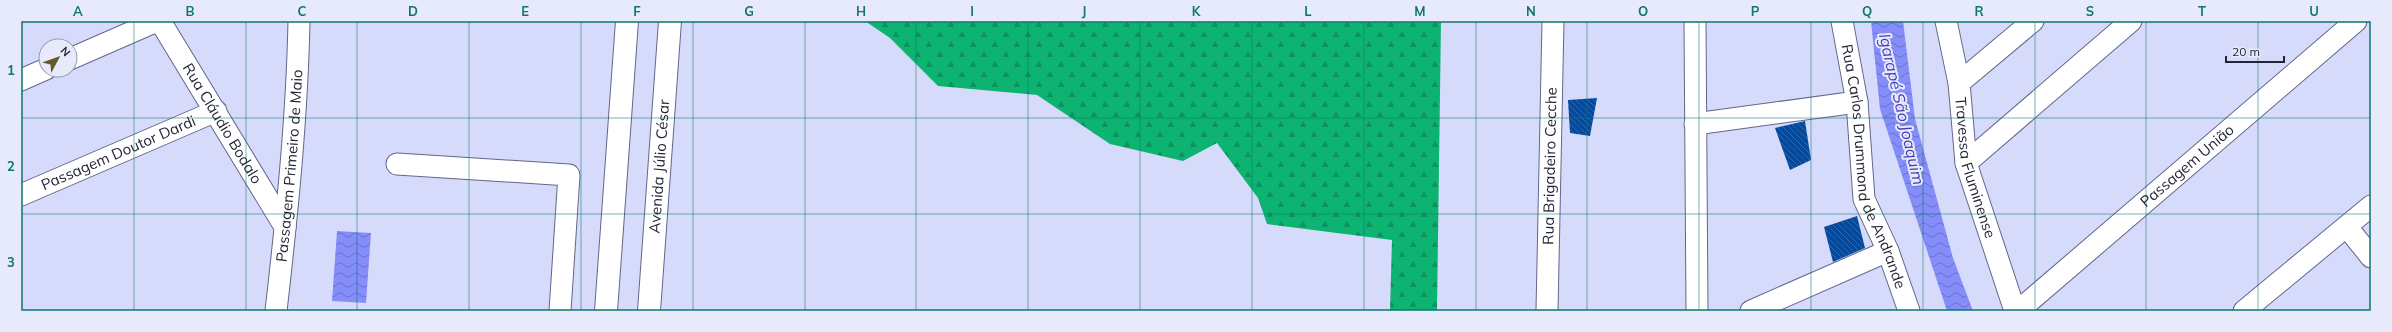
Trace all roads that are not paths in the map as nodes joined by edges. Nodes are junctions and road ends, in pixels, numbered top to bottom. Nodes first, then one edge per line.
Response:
1 (158, 21) edge
2 (299, 21) edge
3 (627, 21) edge
4 (670, 21) edge
5 (1553, 21) edge
6 (1696, 21) edge
7 (1842, 21) edge
8 (1946, 21) edge
9 (2033, 21) edge
10 (2131, 21) edge
11 (2356, 21) edge
12 (78, 56) edge
13 (38, 73) edge
14 (21, 80) edge
15 (1959, 83) junction
16 (1856, 102) junction
17 (216, 111) junction
18 (1695, 124) junction
19 (397, 164) dead end
20 (1966, 164) junction
21 (21, 195) edge
22 (2371, 206) edge
23 (286, 227) junction
24 (2347, 227) junction
25 (1888, 251) junction
26 (2371, 257) edge
27 (276, 311) edge
28 (560, 311) edge
29 (606, 311) edge
30 (649, 311) edge
31 (1547, 311) edge
32 (1697, 311) edge
33 (1751, 311) edge
34 (1909, 311) edge
35 (2017, 311) edge
36 (2244, 311) edge

1 - 12 street
1 - 17 street, Rua Cláudio Bodalo
2 - 23 street, Passagem Primeiro de Maio
3 - 29 main road
4 - 30 main road, Avenida Júlio César
5 - 31 street, Rua Brigadeiro Cecche
6 - 18 street
7 - 16 street, Rua Carlos Drummond de Andrande
8 - 15 street, Travessa Fluminense
9 - 15 street
10 - 20 street
11 - 35 street, Passagem União
13 - 14 street
15 - 20 street, Travessa Fluminense
16 - 18 street
16 - 25 street, Rua Carlos Drummond de Andrande
17 - 21 street, Passagem Doutor Dardi
17 - 23 street, Rua Cláudio Bodalo
18 - 32 street
19 - 28 street
20 - 35 street, Travessa Fluminense
22 - 24 street
23 - 27 street, Passagem Primeiro de Maio
24 - 26 street
24 - 36 street
25 - 33 street
25 - 34 street, Rua Carlos Drummond de Andrande

